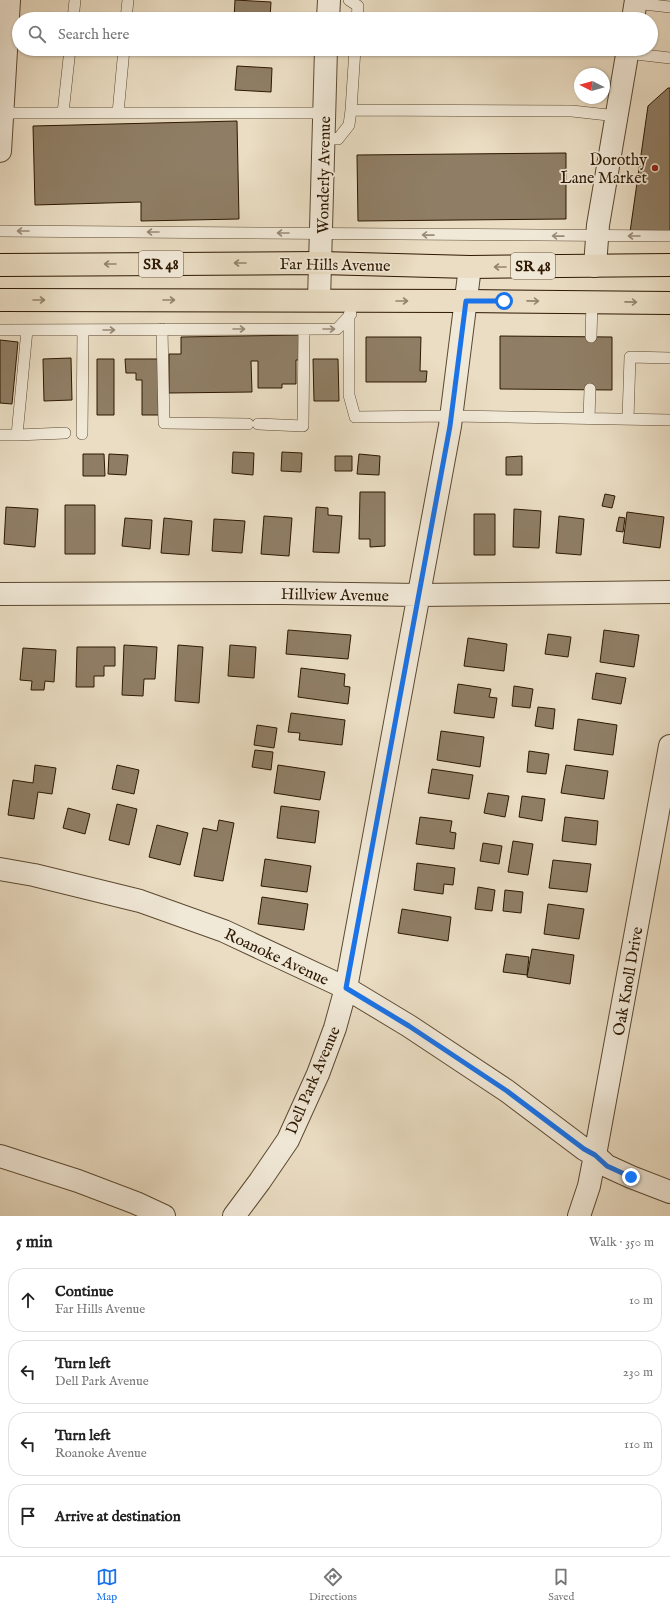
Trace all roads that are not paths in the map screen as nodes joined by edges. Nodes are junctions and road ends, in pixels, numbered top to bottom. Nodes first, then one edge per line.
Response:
1 (9, 0) edge
2 (75, 0) edge
3 (128, 0) edge
4 (329, 0) edge
5 (349, 0) edge
6 (635, 7) edge
7 (670, 7) edge
8 (74, 12) edge
9 (127, 12) edge
10 (328, 12) edge
11 (358, 12) edge
12 (4, 40) edge
13 (69, 56) edge
14 (123, 56) edge
15 (326, 56) edge
16 (355, 56) edge
17 (627, 56) edge
18 (658, 56) edge
19 (670, 58) edge
20 (2, 83) edge
21 (351, 110) junction
22 (1, 113) edge
23 (63, 113) junction
24 (118, 113) junction
25 (325, 113) junction
26 (617, 116) junction
27 (324, 138) junction
28 (0, 151) edge
29 (0, 231) edge
30 (322, 234) junction
31 (597, 236) junction
32 (670, 236) edge
33 (321, 263) junction
34 (0, 265) edge
35 (670, 265) edge
36 (470, 266) junction
37 (595, 266) junction
38 (0, 300) edge
39 (319, 300) junction
40 (466, 301) junction
41 (592, 302) junction
42 (670, 303) edge
43 (356, 308) junction
44 (162, 329) junction
45 (304, 329) junction
46 (0, 330) edge
47 (27, 330) junction
48 (83, 330) junction
49 (591, 337) dead end
50 (670, 358) edge
51 (590, 389) dead end
52 (452, 416) junction
53 (589, 418) junction
54 (628, 419) junction
55 (670, 420) edge
56 (65, 433) dead end
57 (82, 434) dead end
58 (0, 435) edge
59 (17, 435) junction
60 (670, 592) edge
61 (0, 594) edge
62 (419, 595) junction
63 (670, 746) edge
64 (0, 869) edge
65 (346, 988) junction
66 (595, 1155) junction
67 (0, 1156) edge
68 (670, 1192) edge
69 (164, 1216) edge
70 (234, 1216) edge
71 (579, 1216) edge

1 - 12 street
2 - 8 lane
3 - 9 lane
4 - 10 street
5 - 11 lane
6 - 7 lane
12 - 20 street
13 - 23 lane
14 - 24 lane
15 - 25 street, Wonderly Avenue
16 - 21 lane
17 - 26 street
18 - 19 lane
20 - 22 street
21 - 26 lane
21 - 27 lane
22 - 23 lane
22 - 28 street
23 - 24 lane
24 - 25 lane
25 - 27 street, Wonderly Avenue
26 - 31 street
27 - 30 street, Wonderly Avenue
30 -> 29 lane
31 -> 30 lane
30 - 33 street, Wonderly Avenue
32 -> 31 lane
31 - 37 street
33 -> 34 main road, Far Hills Avenue / SR 48
33 - 36 main road, Far Hills Avenue / SR 48
33 - 39 street, Wonderly Avenue
35 - 37 main road, Far Hills Avenue / SR 48
37 -> 36 main road, Far Hills Avenue / SR 48
36 - 40 street, Dell Park Avenue
38 -> 39 main road, SR 48
39 - 43 main road, SR 48
40 -> 41 main road, SR 48
43 -> 40 main road, SR 48
40 - 52 street, Dell Park Avenue
41 -> 42 main road, SR 48
41 - 49 lane
45 -> 43 lane
43 - 52 lane
44 -> 45 lane
44 - 45 lane
48 -> 44 lane
46 - 47 lane
47 - 48 lane
47 - 59 lane
48 - 57 lane
50 - 54 lane
51 - 53 lane
52 - 53 lane
52 - 62 street, Dell Park Avenue
53 - 54 lane
54 - 55 lane
56 - 59 lane
58 - 59 lane
60 - 62 street, Hillview Avenue
61 - 62 street, Hillview Avenue
62 - 65 street, Dell Park Avenue
63 - 66 street, Oak Knoll Drive
64 - 65 street, Roanoke Avenue
65 - 66 street, Roanoke Avenue
65 - 70 street, Dell Park Avenue
66 - 68 street, Roanoke Avenue
66 - 71 street, Oak Knoll Drive
67 - 69 street

